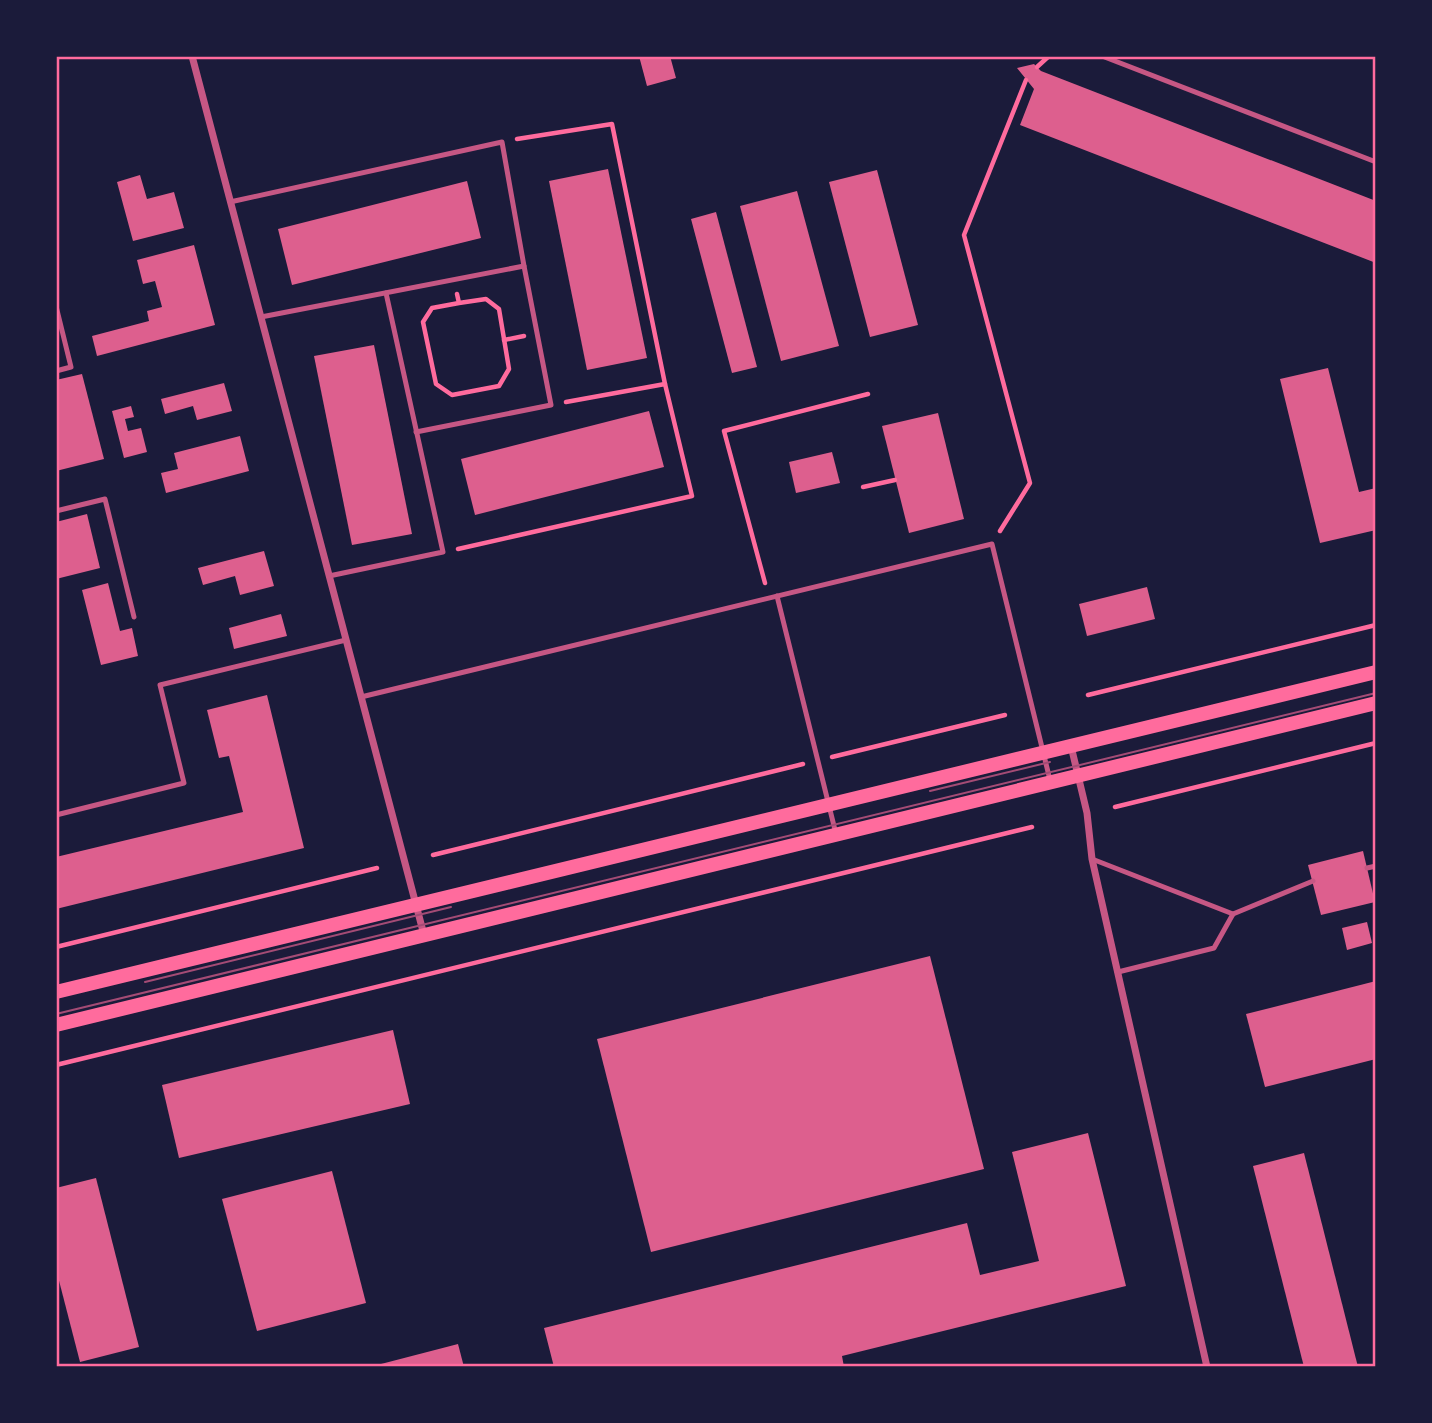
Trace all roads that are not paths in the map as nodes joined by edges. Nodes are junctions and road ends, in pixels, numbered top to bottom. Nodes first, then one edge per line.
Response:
1 (192, 56) edge
2 (1102, 56) edge
3 (1376, 162) edge
4 (230, 202) junction
5 (524, 266) junction
6 (386, 293) junction
7 (56, 306) edge
8 (261, 317) junction
9 (56, 371) edge
10 (416, 432) junction
11 (56, 511) edge
12 (329, 576) junction
13 (777, 596) junction
14 (134, 617) dead end
15 (346, 640) junction
16 (1376, 672) edge
17 (361, 697) junction
18 (1376, 703) edge
19 (1071, 746) junction
20 (1043, 753) junction
21 (1078, 776) junction
22 (1051, 783) junction
23 (829, 805) junction
24 (56, 814) edge
25 (836, 835) junction
26 (1092, 859) junction
27 (1376, 866) edge
28 (1367, 868) dead end
29 (1313, 881) dead end
30 (416, 905) junction
31 (1233, 914) junction
32 (424, 935) junction
33 (1118, 972) junction
34 (56, 992) edge
35 (56, 1025) edge
36 (1207, 1367) edge

1 - 4 street
2 - 3 lane
4 - 5 lane
4 - 8 street
5 - 6 lane
5 - 10 lane
6 - 8 lane
6 - 10 lane
7 - 9 lane
8 - 12 street
10 - 12 lane
11 - 14 lane
12 - 15 street
13 - 17 lane
13 - 20 lane
13 - 23 lane
15 - 17 street
15 - 24 lane
16 - 19 main road
17 - 30 street
18 - 21 main road
19 - 20 main road
19 - 21 street
20 - 22 lane
20 - 23 main road
21 - 22 main road
21 - 26 street
22 - 25 main road
23 - 25 lane
23 - 30 main road
25 - 32 main road
26 - 31 lane
26 - 33 street
27 - 28 lane
29 - 31 lane
30 - 32 street
30 - 34 main road
31 - 33 lane
32 - 35 main road
33 - 36 street

